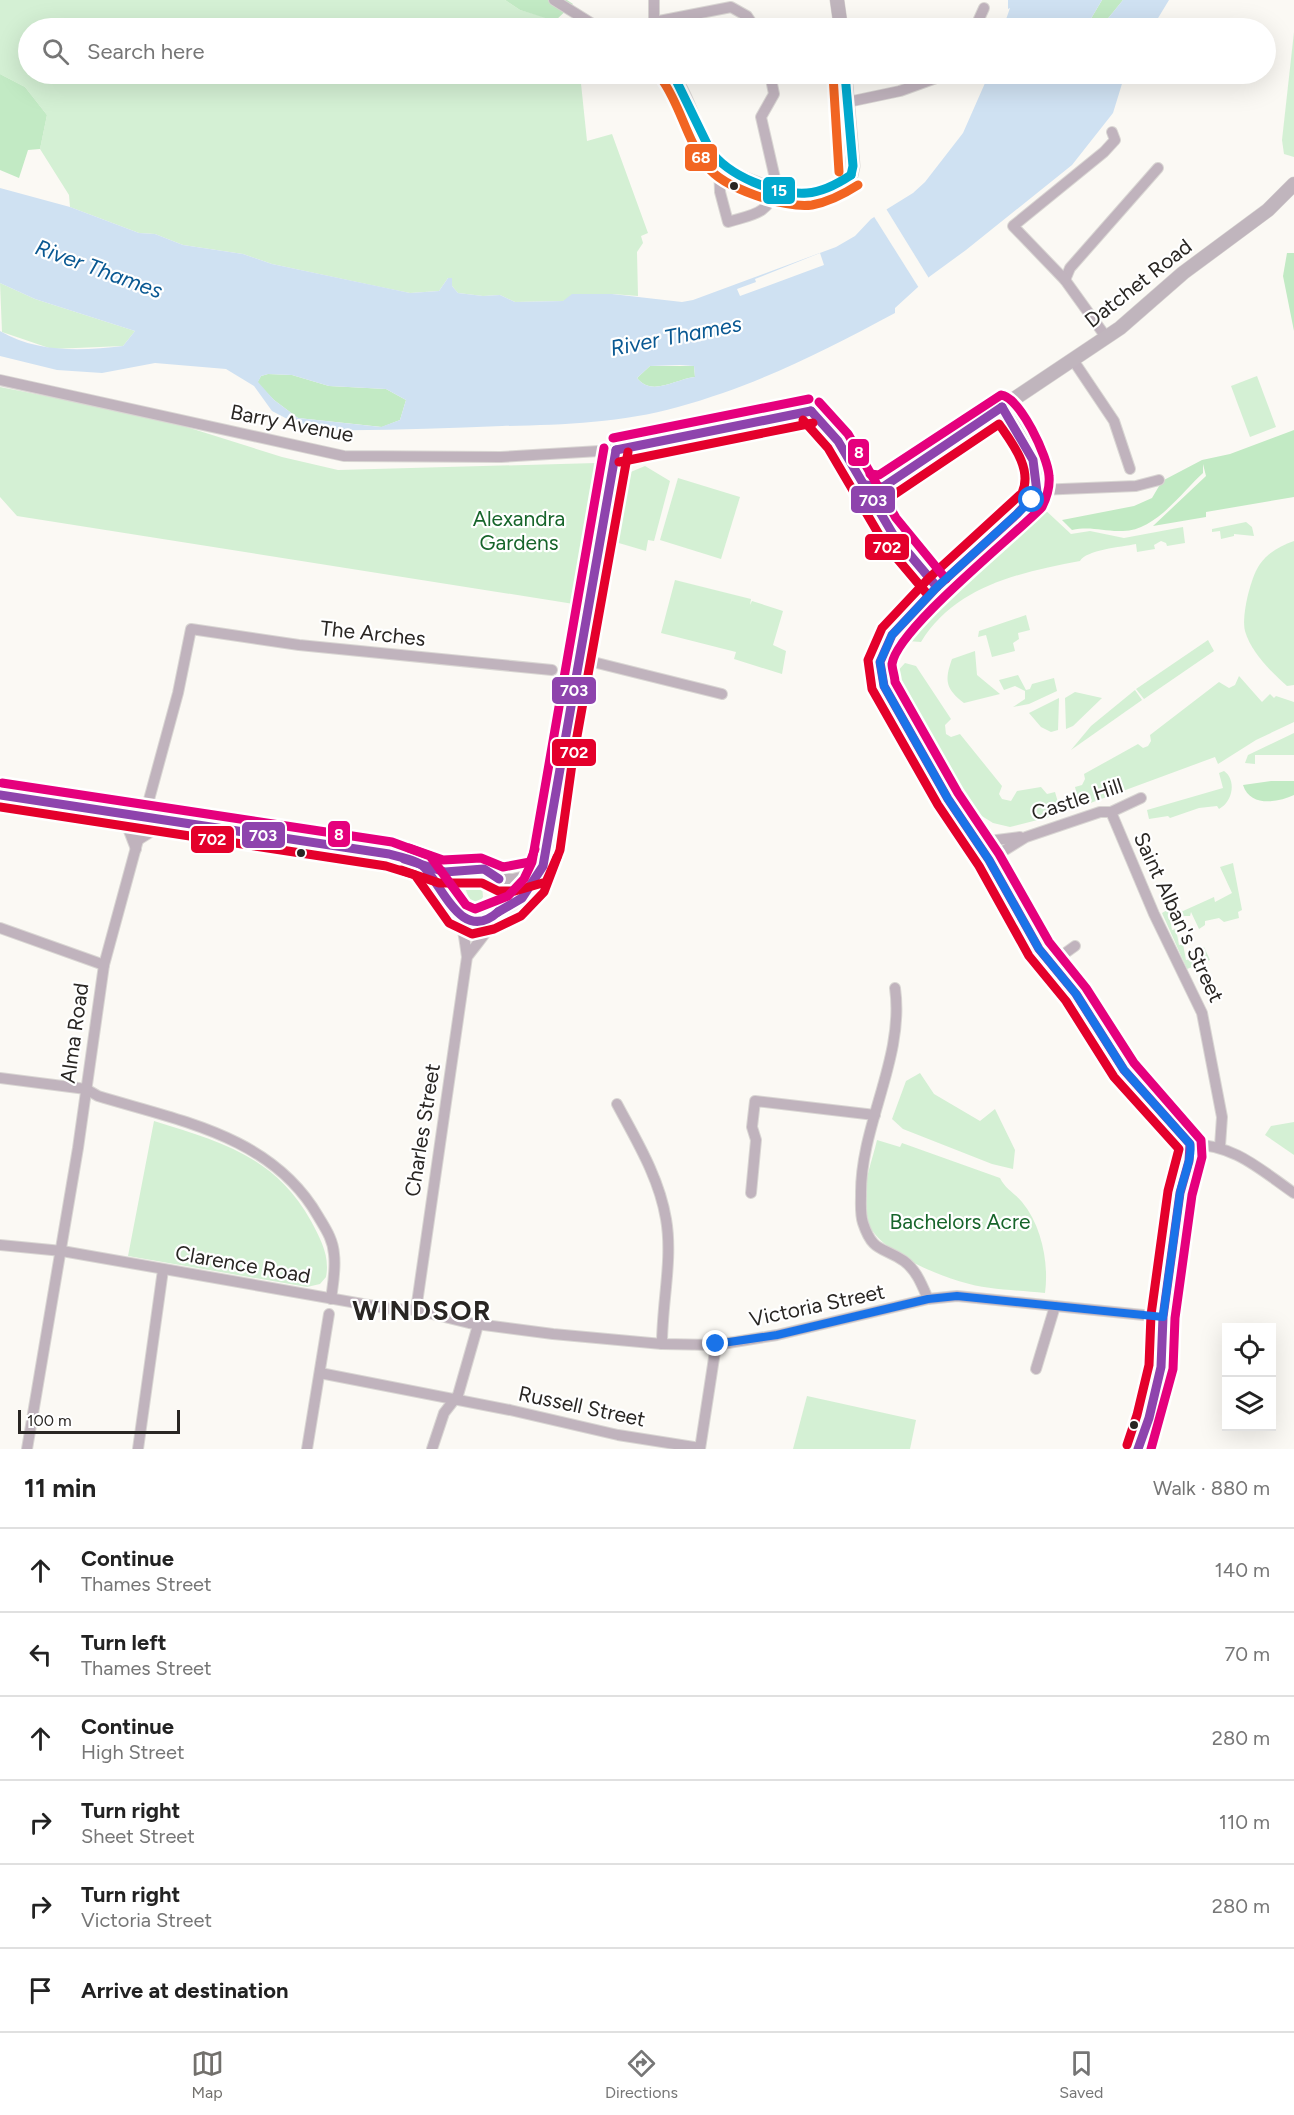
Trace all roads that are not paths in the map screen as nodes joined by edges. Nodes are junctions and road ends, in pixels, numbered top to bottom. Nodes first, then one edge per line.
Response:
1 (554, 0) edge
2 (654, 0) edge
3 (837, 0) edge
4 (984, 8) dead end
5 (583, 18) edge
6 (654, 18) edge
7 (684, 18) edge
8 (748, 18) edge
9 (840, 18) edge
10 (982, 18) edge
11 (678, 84) edge
12 (772, 84) edge
13 (846, 84) edge
14 (919, 84) edge
15 (848, 102) junction
16 (1112, 132) dead end
17 (719, 162) junction
18 (1158, 168) dead end
19 (851, 176) joint
20 (1294, 184) edge
21 (777, 187) junction
22 (1065, 280) junction
23 (1106, 338) junction
24 (1073, 360) junction
25 (0, 380) edge
26 (1002, 407) junction
27 (616, 450) junction
28 (1130, 469) dead end
29 (1159, 480) dead end
30 (866, 485) junction
31 (1038, 490) junction
32 (937, 587) junction
33 (190, 629) joint
34 (581, 659) junction
35 (552, 670) dead end
36 (577, 679) tunnel mouth
37 (722, 694) dead end
38 (560, 762) tunnel mouth
39 (0, 795) edge
40 (1141, 798) dead end
41 (1111, 812) junction
42 (123, 815) junction
43 (144, 818) junction
44 (168, 821) junction
45 (1026, 837) junction
46 (137, 845) junction
47 (980, 846) junction
48 (989, 860) junction
49 (422, 865) junction
50 (539, 872) junction
51 (460, 873) junction
52 (499, 879) junction
53 (450, 901) junction
54 (496, 914) junction
55 (458, 915) junction
56 (0, 927) edge
57 (1075, 946) dead end
58 (467, 957) junction
59 (1050, 964) junction
60 (104, 965) junction
61 (895, 988) dead end
62 (0, 1078) edge
63 (86, 1089) junction
64 (616, 1104) dead end
65 (875, 1115) junction
66 (1190, 1144) junction
67 (1220, 1146) junction
68 (751, 1193) dead end
69 (1294, 1193) edge
70 (0, 1245) edge
71 (62, 1251) junction
72 (163, 1270) junction
73 (331, 1299) junction
74 (928, 1299) junction
75 (1055, 1306) junction
76 (416, 1310) junction
77 (329, 1314) dead end
78 (1163, 1317) junction
79 (478, 1325) junction
80 (662, 1344) junction
81 (716, 1344) junction
82 (1036, 1370) dead end
83 (320, 1373) junction
84 (454, 1400) junction
85 (700, 1448) edge
86 (27, 1449) edge
87 (138, 1449) edge
88 (307, 1449) edge
89 (432, 1449) edge
90 (1138, 1449) edge

1 - 5 street
2 - 6 street
3 - 9 main road
4 - 10 street
7 - 8 street
11 - 17 street
12 - 21 street
13 - 15 main road
14 - 15 street
15 - 19 main road
16 - 22 street
17 - 21 street
17 - 21 street
18 - 22 street
19 - 21 street
20 - 23 main road, Datchet Road
22 - 23 street
23 - 24 main road, Datchet Road
24 - 26 main road, Datchet Road
24 - 28 street
25 - 27 street, Barry Avenue
26 - 30 street
26 - 31 main road
27 - 30 street, Barry Avenue
27 - 34 street
29 - 31 street
30 - 32 street
31 - 32 main road
32 - 47 main road
33 - 35 street, The Arches
33 - 43 street, Alma Road
34 - 36 street
34 - 37 street
38 - 50 street
39 - 42 street
40 - 41 street, Castle Hill
41 - 45 street, Castle Hill
41 - 67 street, Saint Alban's Street
42 - 43 street
42 - 46 street
43 - 44 street
43 - 46 street, Alma Road
44 - 46 street
44 - 49 street
45 - 47 street, Castle Hill
45 - 48 street, Castle Hill
46 - 60 street, Alma Road
47 - 48 main road
48 - 59 main road
49 - 51 street
49 - 53 street, Charles Street
50 - 52 street
50 - 54 street
51 - 52 street
51 - 53 street
52 - 54 street, Charles Street
53 - 55 street, Charles Street
54 - 55 street
54 - 58 street, Charles Street
55 - 58 street, Charles Street
56 - 60 street
57 - 59 street
58 - 76 street, Charles Street
59 - 66 main road
60 - 63 street, Alma Road
61 - 65 street
62 - 63 street
63 - 71 street, Alma Road
63 - 73 street
64 - 80 street
65 - 68 street
65 - 74 street
66 - 67 street
66 - 78 main road
67 - 69 street
70 - 71 street, Clarence Road
71 - 72 street, Clarence Road
71 - 86 street, Alma Road
72 - 73 street, Clarence Road
72 - 87 street
73 - 76 street, Clarence Road
74 - 75 street, Victoria Street
74 - 81 street, Victoria Street
75 - 78 street, Victoria Street
75 - 82 street
76 - 79 street, Clarence Road
77 - 83 street
78 - 90 main road
79 - 80 street, Victoria Street
79 - 84 street
80 - 81 street, Victoria Street
81 - 85 street
83 - 84 street, Russell Street
83 - 88 street
84 - 85 street, Russell Street
84 - 89 street

